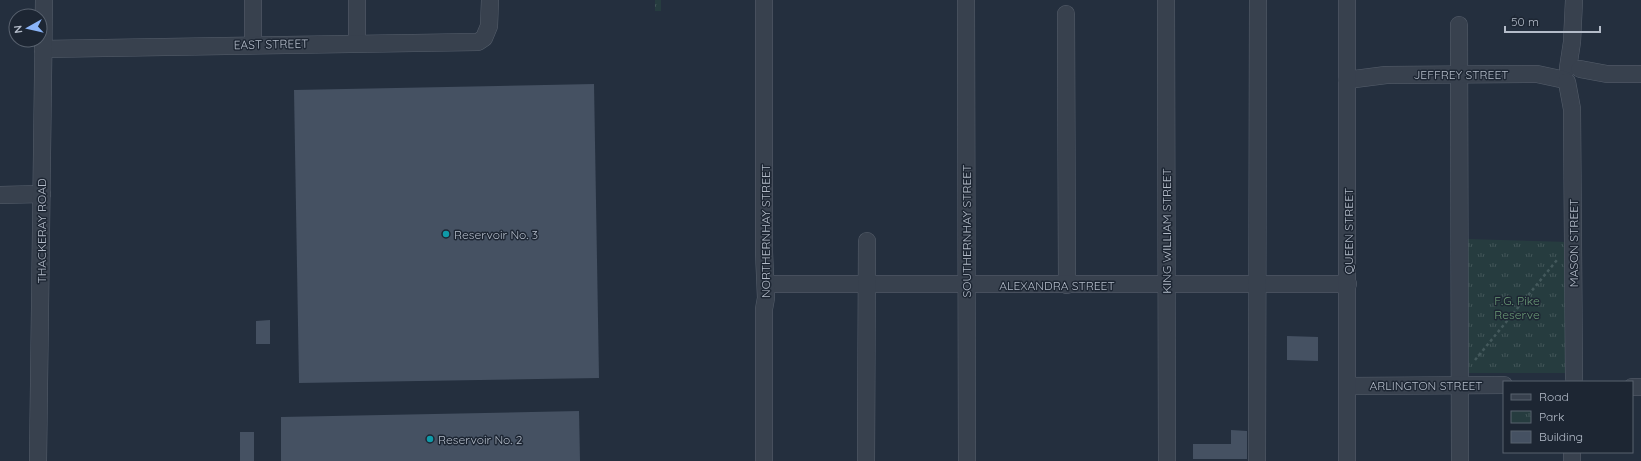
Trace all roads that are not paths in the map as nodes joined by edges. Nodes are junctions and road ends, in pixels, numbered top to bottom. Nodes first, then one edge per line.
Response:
1 (44, 0) edge
2 (253, 0) edge
3 (357, 0) edge
4 (490, 0) edge
5 (764, 0) edge
6 (966, 0) edge
7 (1166, 0) edge
8 (1258, 0) edge
9 (1348, 0) edge
10 (1574, 0) edge
11 (1066, 14) dead end
12 (1459, 25) dead end
13 (356, 43) junction
14 (253, 44) junction
15 (43, 49) junction
16 (1459, 74) junction
17 (1641, 74) edge
18 (1347, 75) junction
19 (1573, 75) junction
20 (42, 194) junction
21 (0, 195) edge
22 (867, 241) dead end
23 (766, 284) junction
24 (1167, 284) junction
25 (1257, 284) junction
26 (1348, 284) junction
27 (866, 285) junction
28 (965, 285) junction
29 (1067, 285) junction
30 (1573, 381) edge
31 (1460, 384) junction
32 (1503, 385) edge
33 (1348, 386) junction
34 (38, 461) edge
35 (764, 461) edge
36 (866, 461) edge
37 (967, 461) edge
38 (1167, 461) edge
39 (1257, 461) edge
40 (1347, 461) edge
41 (1460, 461) edge

1 - 15 street, THACKERAY ROAD
2 - 14 street
3 - 13 street
4 - 13 street, EAST STREET
5 - 23 street, NORTHERNHAY STREET
6 - 28 street, SOUTHERNHAY STREET
7 - 24 street, KING WILLIAM STREET
8 - 25 street
9 - 18 street, QUEEN STREET
10 - 19 street
11 - 29 street
12 - 16 street
13 - 14 street, EAST STREET
14 - 15 street, EAST STREET
15 - 20 street, THACKERAY ROAD
16 - 18 street, JEFFREY STREET
16 - 19 street, JEFFREY STREET
16 - 31 street
17 - 19 street, JEFFREY STREET
18 - 26 street, QUEEN STREET
19 - 30 street, MASON STREET
20 - 21 street
20 - 34 street, THACKERAY ROAD
22 - 27 street
23 - 27 street, ALEXANDRA STREET
23 - 35 street, NORTHERNHAY STREET
24 - 25 street, ALEXANDRA STREET
24 - 29 street, ALEXANDRA STREET
24 - 38 street, KING WILLIAM STREET
25 - 26 street, ALEXANDRA STREET
25 - 39 street
26 - 33 street, QUEEN STREET
27 - 28 street, ALEXANDRA STREET
27 - 36 street
28 - 29 street, ALEXANDRA STREET
28 - 37 street, SOUTHERNHAY STREET
31 - 32 street, ARLINGTON STREET
31 - 33 street, ARLINGTON STREET
31 - 41 street
33 - 40 street, QUEEN STREET

